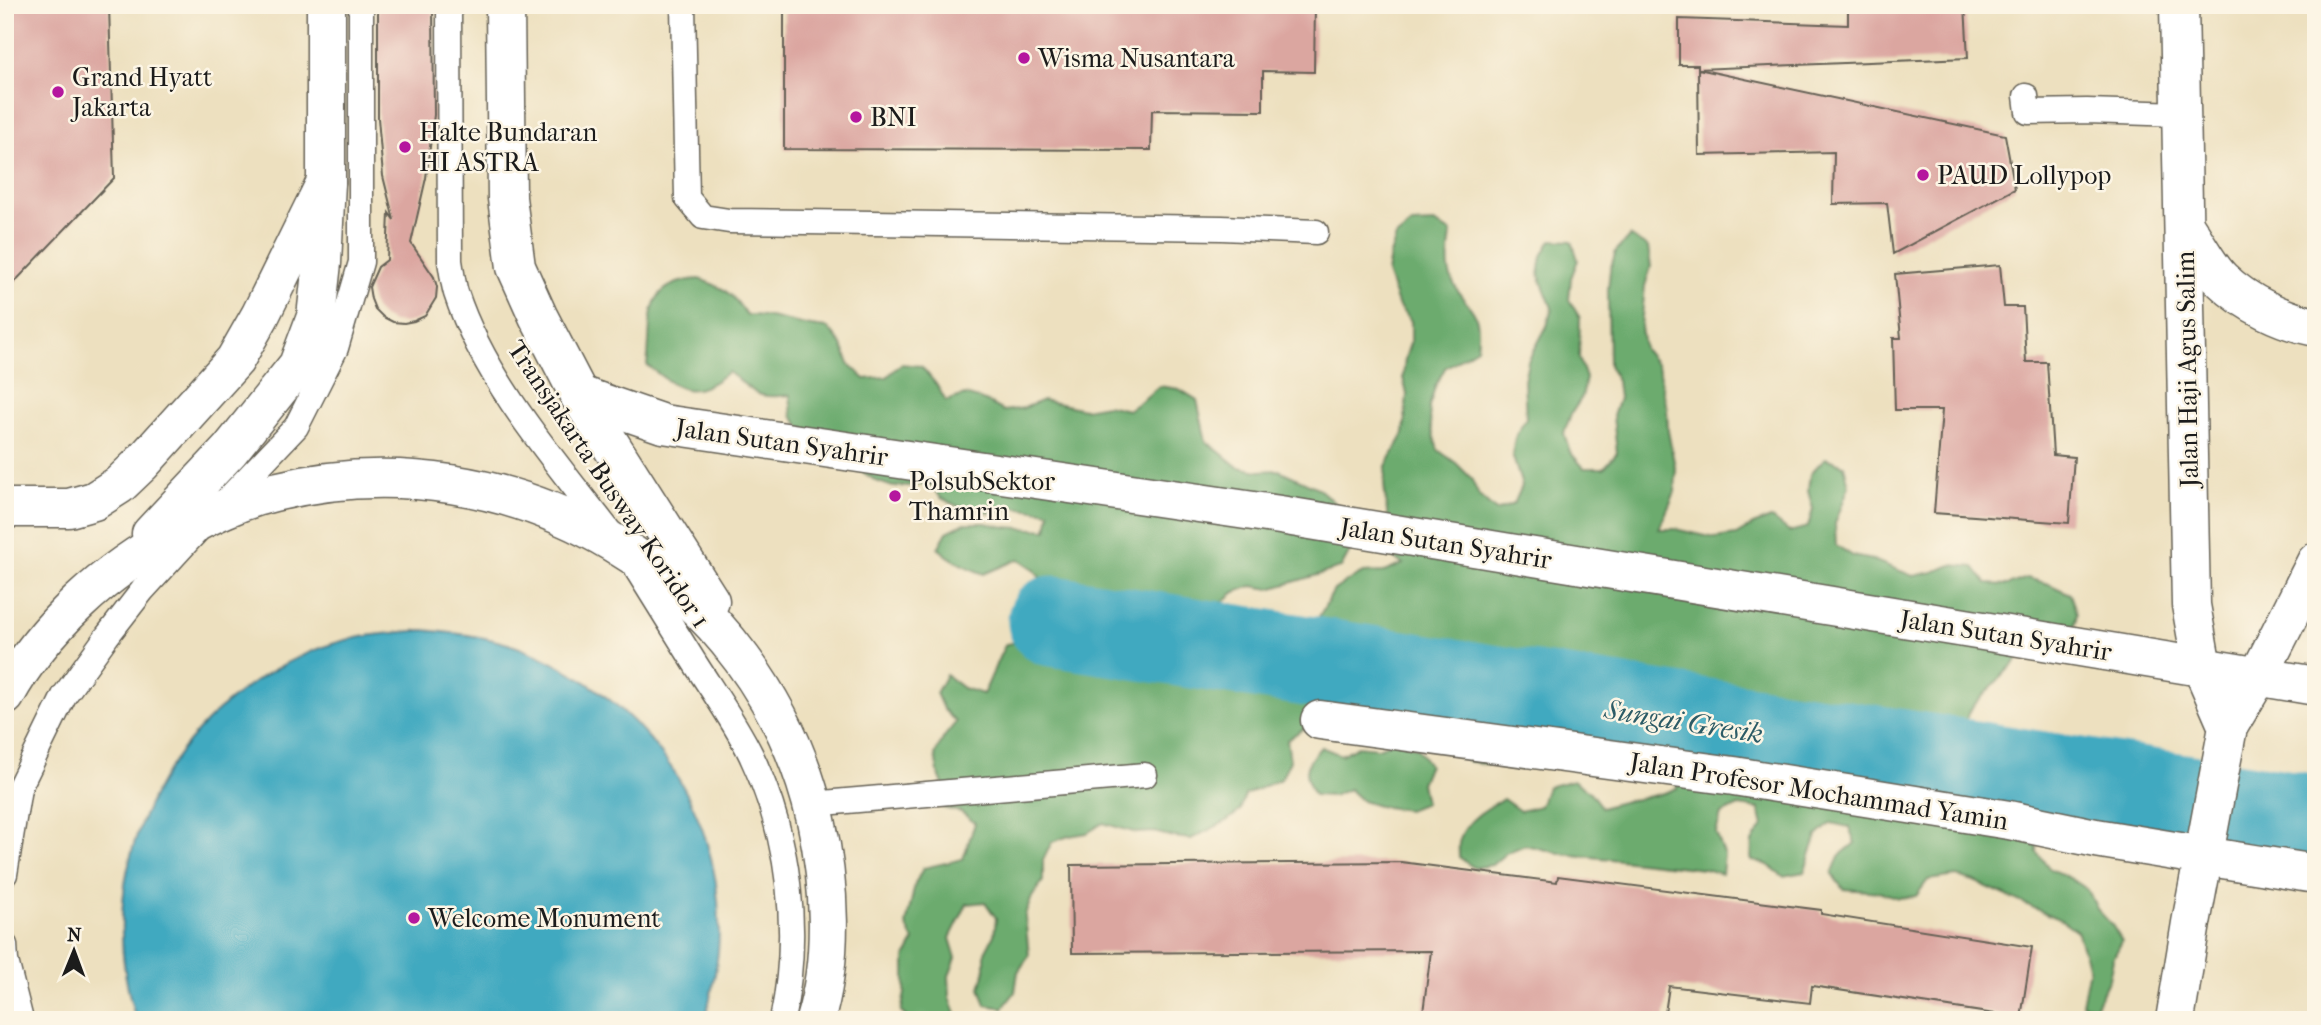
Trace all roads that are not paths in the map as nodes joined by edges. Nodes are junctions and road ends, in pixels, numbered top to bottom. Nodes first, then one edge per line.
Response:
1 (326, 5) edge
2 (361, 5) edge
3 (449, 5) edge
4 (505, 5) edge
5 (683, 5) edge
6 (2179, 5) edge
7 (2026, 96) dead end
8 (2181, 114) junction
9 (326, 183) junction
10 (2185, 226) junction
11 (1316, 232) dead end
12 (2316, 327) edge
13 (579, 395) junction
14 (5, 508) edge
15 (215, 512) junction
16 (624, 550) junction
17 (2316, 562) edge
18 (118, 568) junction
19 (2202, 667) junction
20 (752, 672) junction
21 (2259, 677) junction
22 (2316, 686) edge
23 (5, 696) edge
24 (1320, 720) dead end
25 (2227, 736) junction
26 (1145, 775) dead end
27 (812, 804) junction
28 (2206, 845) junction
29 (5, 874) edge
30 (2316, 874) edge
31 (5, 945) edge
32 (21, 1020) edge
33 (782, 1020) edge
34 (814, 1020) edge
35 (2175, 1020) edge

1 - 9 street
2 - 15 lane
3 - 16 lane, Transjakarta Busway Koridor 1
4 - 13 street
5 - 11 lane
6 - 8 street, Jalan Haji Agus Salim
7 - 8 lane
8 - 10 street, Jalan Haji Agus Salim
9 - 14 street
9 - 18 street
10 - 12 street
10 - 19 street, Jalan Haji Agus Salim
13 - 19 street, Jalan Sutan Syahrir
13 - 20 street
15 - 16 street
15 - 18 street
15 - 29 lane
16 - 20 street
16 - 33 lane, Transjakarta Busway Koridor 1
17 - 21 street
18 - 23 street
19 - 21 street, Jalan Sutan Syahrir
19 - 25 street, Jalan Haji Agus Salim
20 - 27 street
21 - 22 street, Jalan Sutan Syahrir
21 - 25 street
24 - 28 street, Jalan Profesor Mochammad Yamin
25 - 28 street
26 - 27 lane
27 - 34 street
28 - 30 street, Jalan Profesor Mochammad Yamin
28 - 35 street
31 - 32 lane

